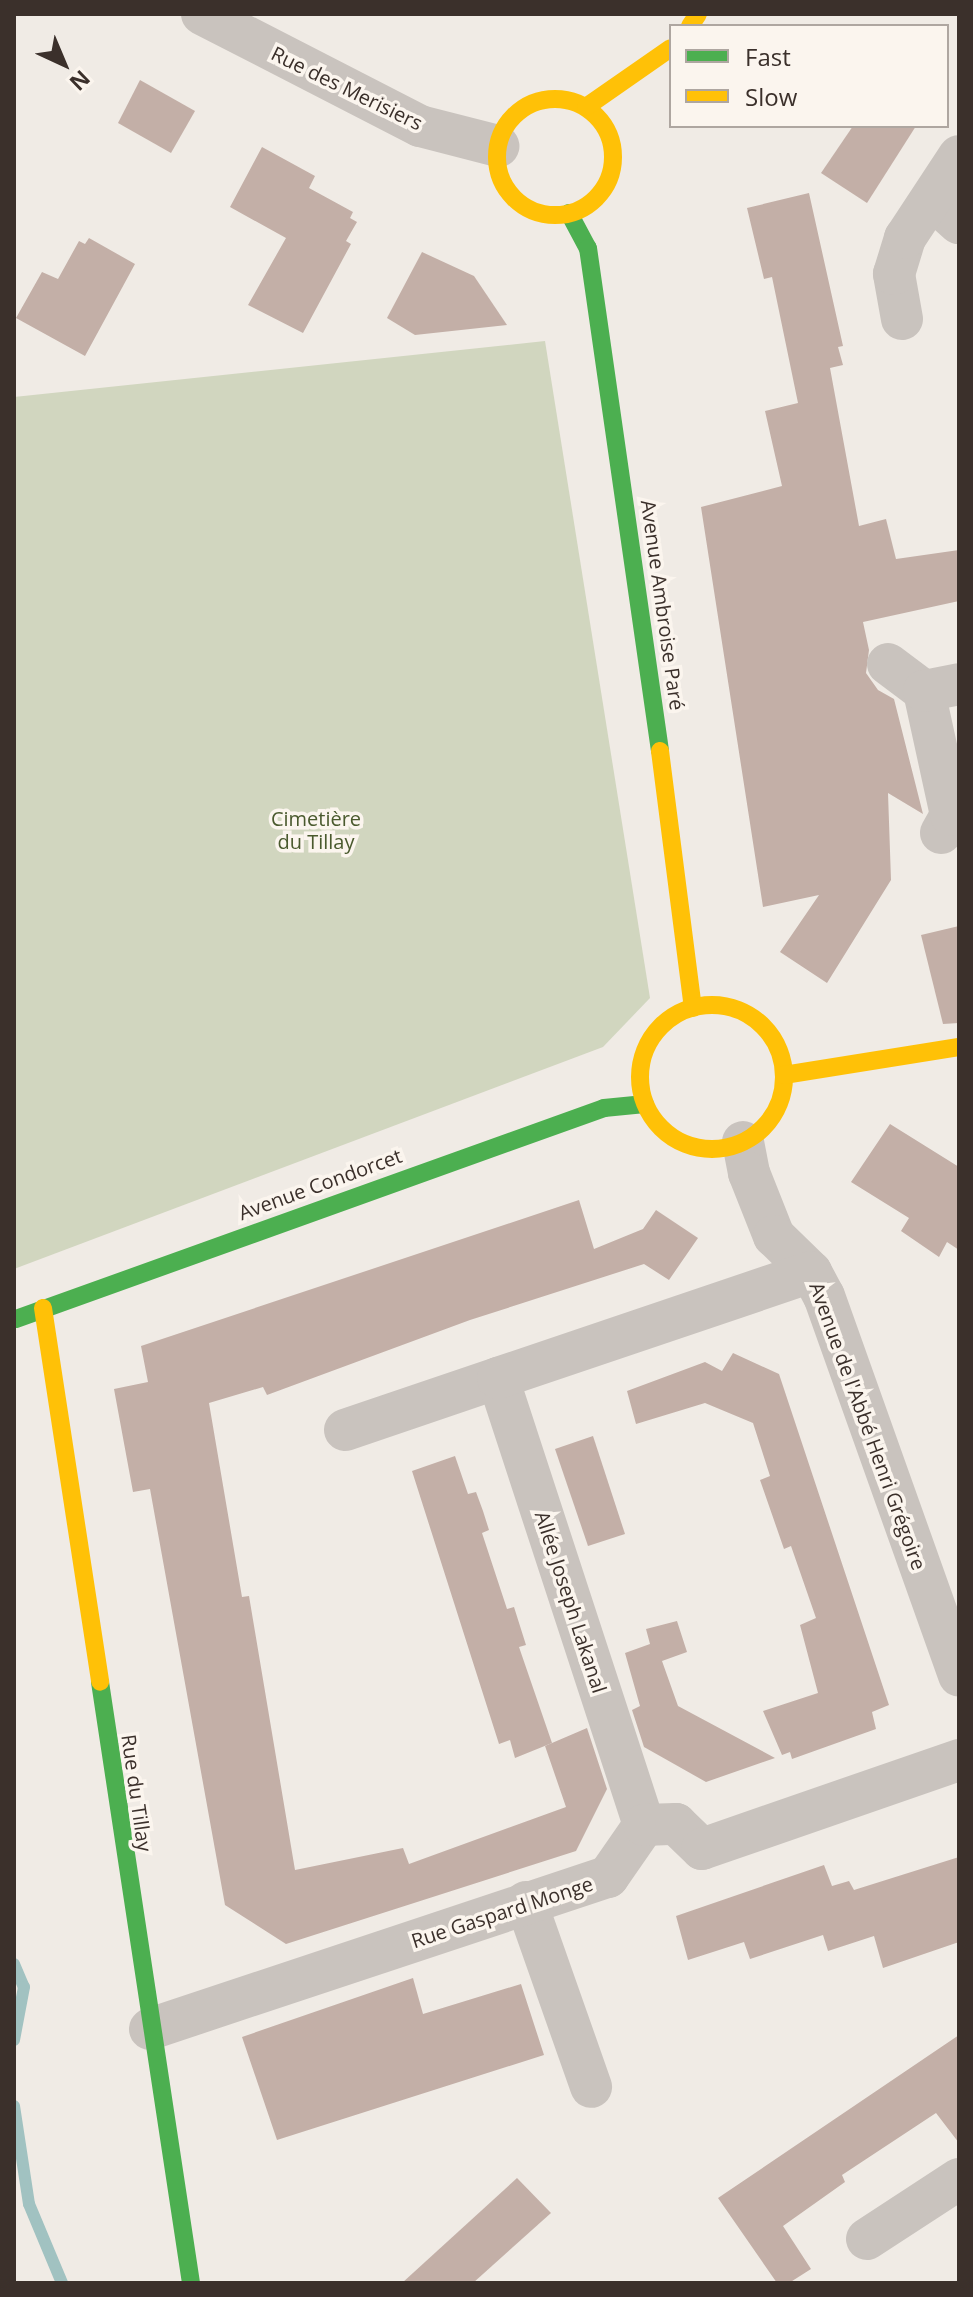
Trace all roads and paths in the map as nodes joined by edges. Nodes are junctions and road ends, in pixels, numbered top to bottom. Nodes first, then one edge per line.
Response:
1 (202, 14) edge
2 (669, 49) edge
3 (586, 107) junction
4 (498, 146) junction
5 (959, 156) edge
6 (945, 211) edge
7 (569, 213) junction
8 (902, 319) dead end
9 (888, 664) dead end
10 (942, 688) edge
11 (941, 833) dead end
12 (693, 1008) junction
13 (959, 1047) edge
14 (784, 1075) junction
15 (645, 1104) junction
16 (743, 1142) junction
17 (811, 1272) junction
18 (43, 1308) junction
19 (14, 1319) edge
20 (498, 1378) junction
21 (345, 1430) dead end
22 (959, 1676) edge
23 (959, 1760) edge
24 (644, 1825) junction
25 (526, 1902) junction
26 (150, 2029) junction
27 (591, 2087) dead end
28 (959, 2179) edge
29 (867, 2239) dead end
30 (191, 2283) edge

1 - 4 street, Rue des Merisiers
2 - 3 street
3 - 4 street
3 - 7 street
4 - 7 street
5 - 6 street
6 - 8 street
7 - 12 street, Avenue Ambroise Paré
9 - 10 street
10 - 11 street
12 - 14 street
12 - 15 street
13 - 14 street
14 - 16 street
15 - 16 street
15 - 18 street, Avenue Condorcet
16 - 17 street, Avenue de l'Abbé Henri Grégoire
17 - 20 street
17 - 22 street, Avenue de l'Abbé Henri Grégoire
18 - 19 street, Avenue Condorcet
18 - 26 street, Rue du Tillay
20 - 21 street
20 - 24 street, Allée Joseph Lakanal
23 - 24 street
24 - 25 street, Rue Gaspard Monge
25 - 26 street, Rue Gaspard Monge
25 - 27 street
26 - 30 street, Rue du Tillay
28 - 29 street

